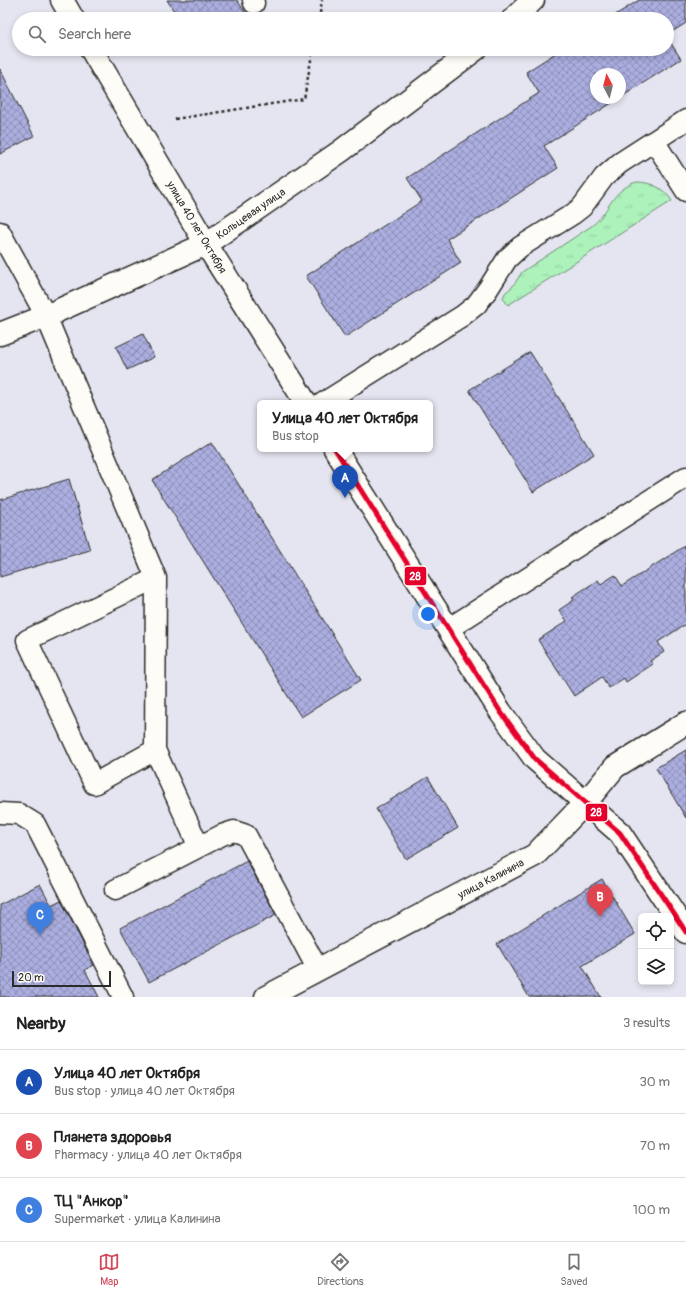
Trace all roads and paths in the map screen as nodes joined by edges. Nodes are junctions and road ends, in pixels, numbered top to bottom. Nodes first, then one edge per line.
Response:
1 (62, 0) edge
2 (322, 0) edge
3 (69, 12) edge
4 (320, 12) edge
5 (95, 56) edge
6 (312, 56) edge
7 (467, 56) edge
8 (176, 119) dead end
9 (686, 120) edge
10 (654, 141) junction
11 (686, 191) edge
12 (0, 232) edge
13 (206, 244) junction
14 (46, 316) junction
15 (0, 334) edge
16 (304, 400) edge
17 (328, 400) edge
18 (337, 452) edge
19 (686, 477) edge
20 (156, 578) junction
21 (448, 629) junction
22 (686, 723) edge
23 (155, 750) junction
24 (586, 802) junction
25 (0, 813) edge
26 (199, 847) junction
27 (115, 890) dead end
28 (686, 932) edge
29 (318, 970) junction
30 (123, 997) edge
31 (266, 997) edge

1 - 3 street
2 - 4 path
5 - 13 street, улица 40 лет Октября
6 - 8 path
7 - 13 street, Кольцевая улица
9 - 10 lane
10 - 11 lane
10 - 17 lane
12 - 14 lane
13 - 14 street, Кольцевая улица
13 - 16 street, улица 40 лет Октября
14 - 15 street, Кольцевая улица
14 - 20 lane
18 - 21 street
19 - 21 lane
20 - 23 lane
20 - 23 lane
21 - 24 street
22 - 24 street, улица Калинина
23 - 26 lane
24 - 28 street
24 - 29 street, улица Калинина
25 - 30 lane
26 - 27 lane
26 - 29 lane
29 - 31 street, улица Калинина

